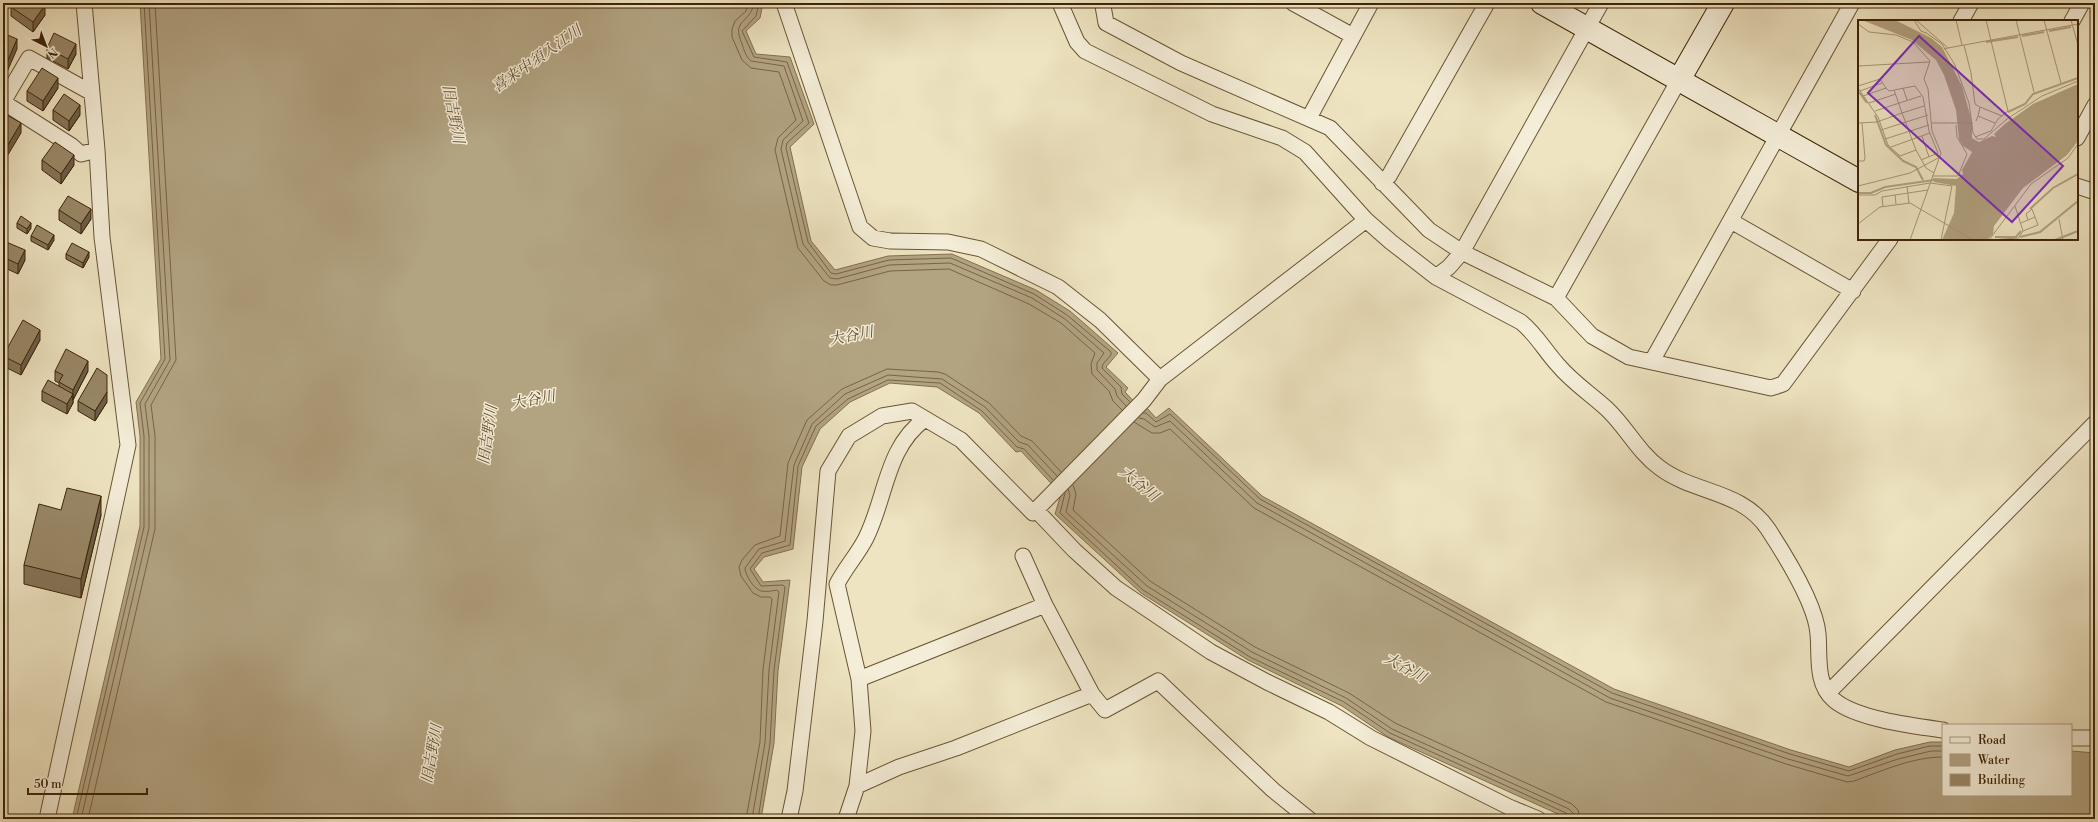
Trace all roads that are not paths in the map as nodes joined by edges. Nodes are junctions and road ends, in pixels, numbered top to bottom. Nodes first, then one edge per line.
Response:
1 (84, 3) edge
2 (784, 3) edge
3 (1060, 3) edge
4 (1104, 3) edge
5 (1293, 3) edge
6 (1371, 3) edge
7 (1487, 3) edge
8 (1542, 3) edge
9 (1601, 3) edge
10 (1723, 3) edge
11 (1852, 3) edge
12 (1970, 3) edge
13 (2082, 3) edge
14 (1962, 20) edge
15 (2073, 20) edge
16 (1588, 27) junction
17 (1353, 36) junction
18 (1679, 80) junction
19 (92, 93) junction
20 (3, 102) edge
21 (2095, 105) edge
22 (1309, 118) junction
23 (1778, 136) junction
24 (2078, 136) edge
25 (97, 150) junction
26 (1858, 180) edge
27 (1382, 183) junction
28 (2078, 186) edge
29 (2095, 192) edge
30 (1366, 220) junction
31 (1731, 221) junction
32 (1889, 240) edge
33 (1462, 252) junction
34 (1436, 277) junction
35 (1853, 291) junction
36 (1556, 298) junction
37 (1652, 361) junction
38 (1160, 379) junction
39 (925, 419) junction
40 (2095, 423) edge
41 (1040, 506) junction
42 (1023, 556) dead end
43 (1045, 605) junction
44 (859, 679) junction
45 (1828, 693) junction
46 (1092, 694) junction
47 (1942, 730) edge
48 (2072, 738) edge
49 (2095, 738) edge
50 (856, 786) junction
51 (47, 819) edge
52 (789, 819) edge
53 (846, 819) edge
54 (1309, 819) edge
55 (1538, 819) edge

1 - 19 street
2 - 38 street
3 - 30 street
4 - 22 street
5 - 17 street
6 - 17 street
7 - 27 street
8 - 16 street
9 - 16 street
10 - 18 street
11 - 23 street
12 - 14 street
13 - 15 street
16 - 18 street
16 - 33 street
17 - 22 street
18 - 23 street
18 - 36 street
19 - 20 street
19 - 25 street
20 - 25 street
21 - 24 street
22 - 27 street
23 - 26 street
23 - 31 street
25 - 51 street
27 - 33 street
28 - 29 street
30 - 34 street
30 - 38 street
31 - 35 street
31 - 37 street
32 - 35 street
33 - 34 street
33 - 36 street
34 - 45 street
35 - 37 street
36 - 37 street
38 - 41 street
39 - 41 street
39 - 44 street
39 - 52 street
40 - 45 street
41 - 55 street
42 - 43 street
43 - 44 street
43 - 46 street
44 - 50 street
45 - 47 street
46 - 50 street
46 - 54 street
48 - 49 street
50 - 53 street

